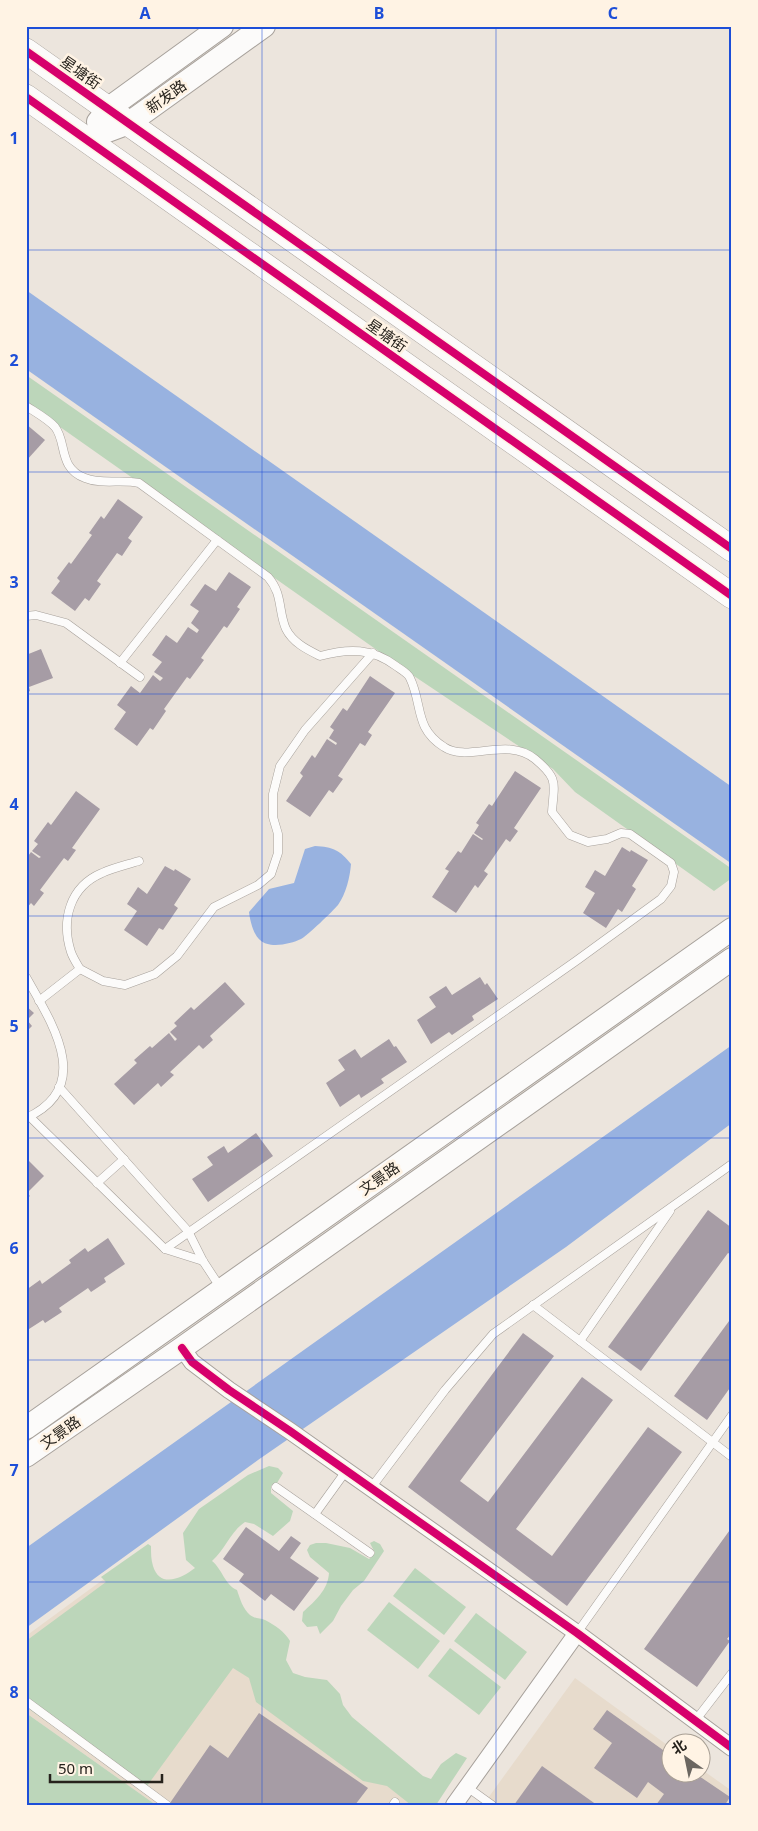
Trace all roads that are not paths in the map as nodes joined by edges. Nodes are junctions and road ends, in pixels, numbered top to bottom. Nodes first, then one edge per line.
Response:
1 (222, 26) edge
2 (264, 26) edge
3 (26, 51) edge
4 (26, 97) edge
5 (108, 108) junction
6 (129, 123) junction
7 (86, 139) junction
8 (26, 406) edge
9 (217, 540) junction
10 (732, 549) edge
11 (732, 596) edge
12 (26, 616) edge
13 (374, 653) junction
14 (120, 663) junction
15 (140, 677) dead end
16 (139, 861) dead end
17 (732, 929) edge
18 (732, 959) edge
19 (80, 969) junction
20 (26, 977) edge
21 (39, 1001) junction
22 (60, 1087) junction
23 (28, 1117) edge
24 (124, 1159) junction
25 (732, 1164) edge
26 (97, 1183) junction
27 (674, 1205) junction
28 (188, 1231) junction
29 (165, 1249) junction
30 (203, 1261) junction
31 (222, 1290) junction
32 (533, 1305) junction
33 (580, 1341) junction
34 (182, 1348) junction
35 (732, 1416) edge
36 (26, 1428) edge
37 (713, 1442) junction
38 (26, 1456) edge
39 (732, 1457) edge
40 (346, 1471) junction
41 (276, 1486) dead end
42 (371, 1488) junction
43 (315, 1514) junction
44 (370, 1553) dead end
45 (577, 1633) junction
46 (732, 1673) edge
47 (26, 1701) edge
48 (696, 1721) junction
49 (732, 1748) edge
50 (467, 1787) junction
51 (167, 1805) edge
52 (454, 1805) edge
53 (492, 1805) edge

1 - 5 main road, 新发路
2 - 6 main road, 新发路
3 - 5 main road, 星塘街
4 - 7 main road, 星塘街
5 - 6 main road, 星塘街
5 - 7 main road, 新发路
6 - 7 main road, 新发路
6 - 10 main road, 星塘街
7 - 11 main road, 星塘街
8 - 9 lane
9 - 13 lane
9 - 14 lane
12 - 14 lane
13 - 19 lane
13 - 28 lane
14 - 15 lane
16 - 19 lane
17 - 31 main road, 文景路
18 - 34 main road, 文景路
19 - 21 lane
20 - 21 lane
21 - 22 lane
22 - 23 lane
22 - 24 lane
23 - 26 lane
24 - 26 lane
24 - 28 lane
25 - 27 lane
26 - 29 lane
27 - 32 lane
27 - 33 lane
28 - 29 lane
28 - 30 lane
29 - 30 lane
30 - 31 lane
31 - 36 main road, 文景路
32 - 33 lane
32 - 42 lane
33 - 37 lane
34 - 38 main road, 文景路
34 - 40 street
35 - 37 lane
37 - 39 lane
37 - 45 lane
40 - 42 street
40 - 43 lane
41 - 43 lane
42 - 45 street
43 - 44 lane
45 - 48 street
45 - 50 street
46 - 48 lane
47 - 51 lane
48 - 49 street
50 - 52 street
50 - 53 lane

